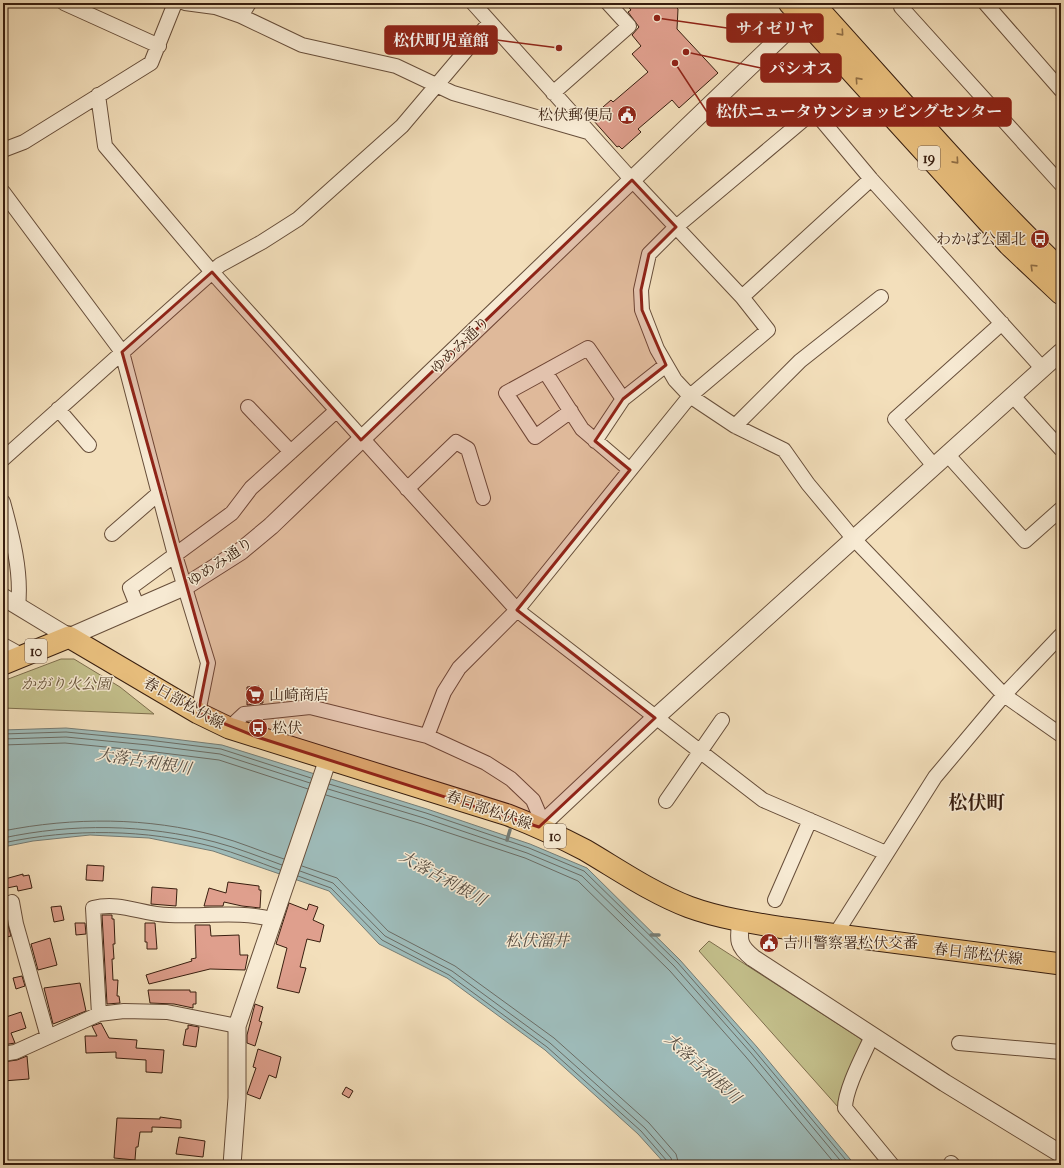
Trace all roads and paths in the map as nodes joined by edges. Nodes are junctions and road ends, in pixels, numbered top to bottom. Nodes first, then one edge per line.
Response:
1 (64, 3) edge
2 (175, 3) edge
3 (185, 3) edge
4 (249, 3) edge
5 (473, 3) edge
6 (608, 3) edge
7 (906, 3) edge
8 (985, 3) edge
9 (807, 6) edge
10 (242, 16) junction
11 (490, 22) junction
12 (158, 46) junction
13 (438, 85) junction
14 (1061, 90) edge
15 (553, 93) junction
16 (98, 95) junction
17 (589, 132) junction
18 (3, 150) edge
19 (871, 179) junction
20 (632, 180) junction
21 (1061, 184) edge
22 (3, 192) edge
23 (676, 227) junction
24 (1061, 270) edge
25 (212, 272) junction
26 (1061, 294) edge
27 (742, 298) junction
28 (881, 298) dead end
29 (1002, 323) junction
30 (122, 352) junction
31 (1061, 352) edge
32 (666, 365) junction
33 (1043, 369) junction
34 (546, 373) junction
35 (1012, 395) junction
36 (690, 396) junction
37 (624, 400) junction
38 (248, 407) dead end
39 (58, 409) junction
40 (336, 411) junction
41 (570, 411) junction
42 (735, 426) junction
43 (361, 440) junction
44 (595, 440) junction
45 (89, 445) dead end
46 (1061, 448) edge
47 (291, 452) junction
48 (947, 454) junction
49 (3, 459) edge
50 (934, 466) junction
51 (630, 470) junction
52 (407, 489) junction
53 (159, 493) junction
54 (483, 498) dead end
55 (3, 502) edge
56 (1061, 509) edge
57 (112, 534) dead end
58 (853, 538) junction
59 (175, 555) junction
60 (186, 586) junction
61 (3, 597) edge
62 (18, 606) junction
63 (138, 608) junction
64 (517, 610) junction
65 (1061, 636) edge
66 (69, 637) junction
67 (3, 645) edge
68 (23, 656) junction
69 (3, 664) edge
70 (1004, 695) junction
71 (198, 713) junction
72 (655, 718) junction
73 (722, 720) dead end
74 (229, 728) junction
75 (1061, 735) edge
76 (427, 736) junction
77 (699, 752) junction
78 (326, 764) junction
79 (666, 801) dead end
80 (810, 820) junction
81 (539, 827) junction
82 (886, 853) junction
83 (775, 900) dead end
84 (12, 902) dead end
85 (274, 920) junction
86 (742, 921) junction
87 (835, 935) junction
88 (1061, 964) edge
89 (99, 1014) junction
90 (237, 1026) junction
91 (872, 1036) junction
92 (48, 1037) junction
93 (959, 1043) dead end
94 (1061, 1052) edge
95 (3, 1054) edge
96 (1061, 1154) edge
97 (232, 1165) edge
98 (892, 1165) edge
99 (950, 1165) edge
100 (953, 1165) edge

1 - 12 street
2 - 12 street
3 - 10 street
4 - 10 street
5 - 11 street
6 - 15 street
7 - 21 street
8 - 14 street
9 - 20 street, ゆめみ通り
9 -> 24 main road, 19
26 -> 9 main road, 19
10 - 13 street
11 - 13 street
11 - 15 street
12 - 16 street
13 - 17 street
13 - 25 street
15 - 17 street
16 - 18 street
16 - 25 street
17 - 20 street
19 - 23 street
19 - 27 street
19 - 29 street
20 - 23 street
20 - 43 street, ゆめみ通り
22 - 30 street
23 - 27 street
23 - 32 street
25 - 30 street
25 - 40 street
27 - 36 street
28 - 42 street
29 - 33 street
29 - 50 street
30 - 39 street
30 - 53 street
31 - 33 street
32 - 36 street
32 - 37 street
33 - 35 street
34 - 37 street
34 - 41 street
34 - 41 street
35 - 46 street
35 - 48 street
36 - 42 street
36 - 51 street
37 - 44 street
38 - 47 street
39 - 45 street
39 - 49 street
40 - 43 street
40 - 47 street
41 - 44 street
42 - 58 street
43 - 52 street
43 - 60 street, ゆめみ通り
44 - 51 street
47 - 59 street
48 - 50 street
48 - 56 street
50 - 58 street
51 - 64 street
52 - 54 street
52 - 64 street
53 - 57 street
53 - 59 street
55 - 62 street
58 - 70 street
58 - 72 street
59 - 60 street
59 - 63 street
60 - 63 street, ゆめみ通り
60 - 71 street
61 - 62 street
62 - 66 street
63 - 66 street, ゆめみ通り
64 - 72 street
64 - 76 street
65 - 70 street
66 - 68 main road, 10
66 - 71 main road, 春日部松伏線 / 10
67 - 68 street
68 - 69 main road, 10
70 - 75 street
70 - 82 street
71 - 74 main road, 春日部松伏線 / 10
72 - 77 street
72 - 81 street
73 - 77 street
74 - 76 street
74 - 78 main road, 春日部松伏線 / 10
76 - 81 street
77 - 79 street
77 - 80 street
78 - 81 main road, 春日部松伏線 / 10
78 - 85 street
80 - 82 street
80 - 83 street
81 - 86 main road, 春日部松伏線 / 10
82 - 87 street
84 - 92 street
85 - 89 street
85 - 90 street
86 - 87 main road, 春日部松伏線 / 10
86 - 91 street
87 - 88 main road, 春日部松伏線 / 10
89 - 90 street
89 - 92 street
90 - 97 street
91 - 96 street
91 - 98 street
92 - 95 street
93 - 94 street
99 - 100 street

